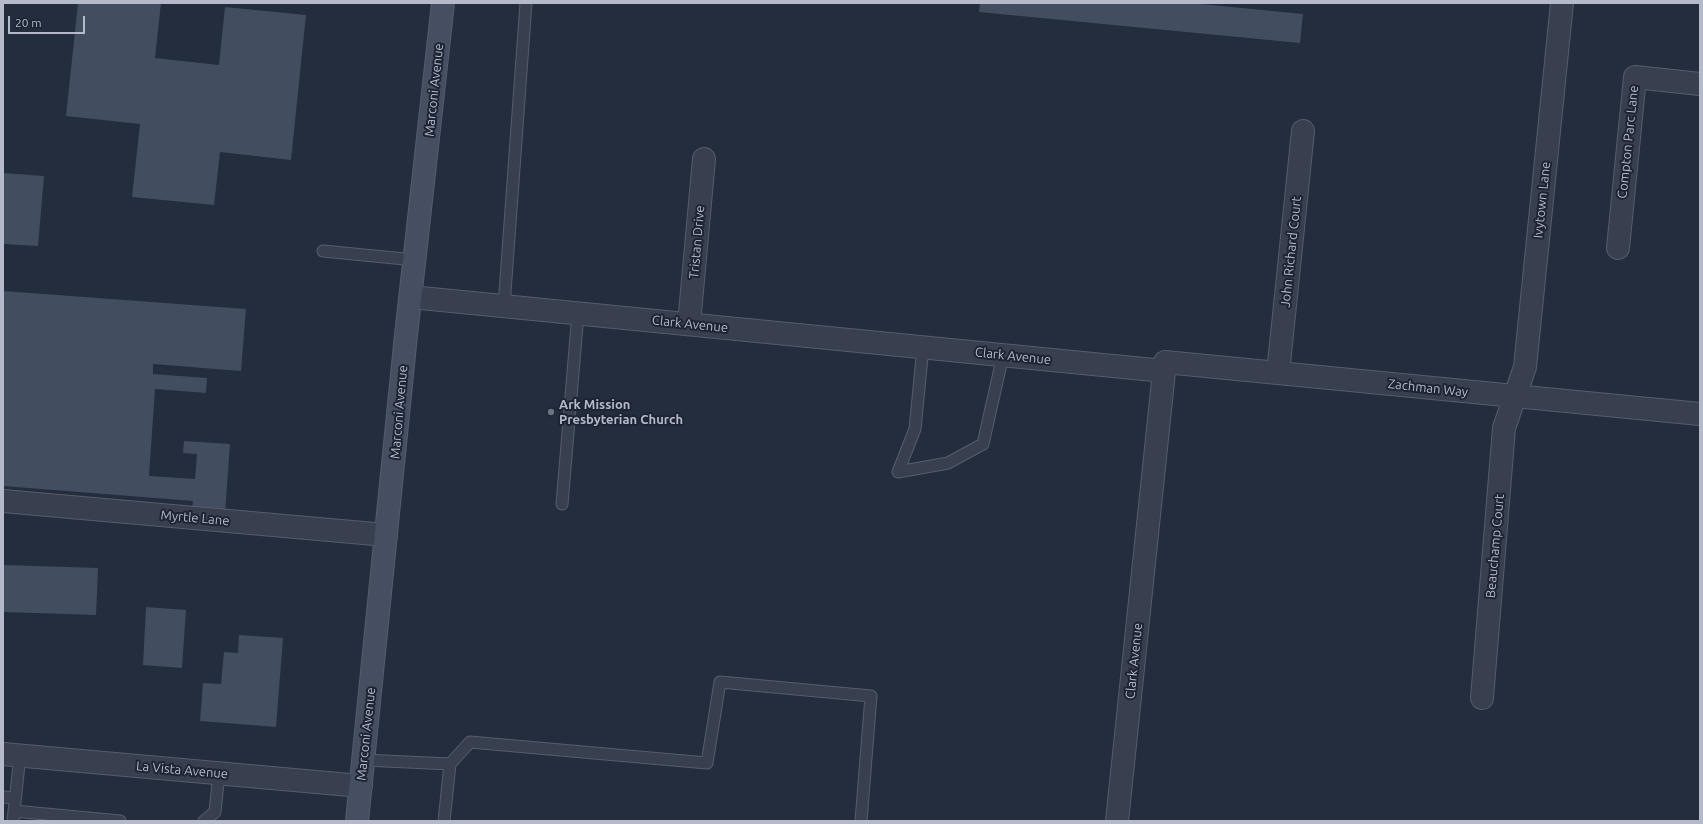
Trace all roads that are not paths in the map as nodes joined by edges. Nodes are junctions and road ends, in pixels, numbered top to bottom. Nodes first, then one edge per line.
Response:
1 (443, 3) edge
2 (526, 3) edge
3 (1562, 3) edge
4 (1700, 84) edge
5 (1303, 131) dead end
6 (704, 160) dead end
7 (1618, 248) dead end
8 (323, 251) dead end
9 (415, 260) junction
10 (410, 297) junction
11 (504, 306) junction
12 (578, 314) junction
13 (689, 324) junction
14 (923, 347) junction
15 (1003, 355) junction
16 (1164, 370) junction
17 (1278, 373) junction
18 (1515, 396) junction
19 (1700, 414) edge
20 (3, 501) edge
21 (562, 504) dead end
22 (386, 535) junction
23 (1482, 698) dead end
24 (12, 755) edge
25 (364, 760) junction
26 (450, 764) junction
27 (219, 773) junction
28 (361, 786) junction
29 (3, 797) edge
30 (15, 798) junction
31 (13, 816) edge
32 (120, 821) edge
33 (204, 821) edge
34 (357, 821) edge
35 (444, 821) edge
36 (861, 821) edge
37 (1116, 821) edge

1 - 9 main road, Marconi Avenue
2 - 11 lane
3 - 18 street, Ivytown Lane
4 - 7 street, Compton Parc Lane
5 - 17 street, John Richard Court
6 - 13 street, Tristan Drive
8 - 9 lane
9 - 10 main road, Marconi Avenue
10 - 11 street, Clark Avenue
10 - 22 main road, Marconi Avenue
11 - 12 street, Clark Avenue
12 - 13 street, Clark Avenue
12 - 21 lane
13 - 14 street, Clark Avenue
14 - 15 street, Clark Avenue
14 - 15 lane
15 - 16 street, Clark Avenue
16 - 17 street, Zachman Way
16 - 37 street, Clark Avenue
17 - 18 street, Zachman Way
18 - 19 street, Zachman Way
18 - 23 street, Beauchamp Court
20 - 22 street, Myrtle Lane
22 - 25 main road, Marconi Avenue
24 - 27 street, La Vista Avenue
24 - 30 lane
25 - 26 lane
25 - 28 main road, Marconi Avenue
26 - 35 lane
26 - 36 lane
27 - 28 street, La Vista Avenue
27 - 33 lane
28 - 34 main road, Marconi Avenue
29 - 30 lane
30 - 31 lane
31 - 32 lane

